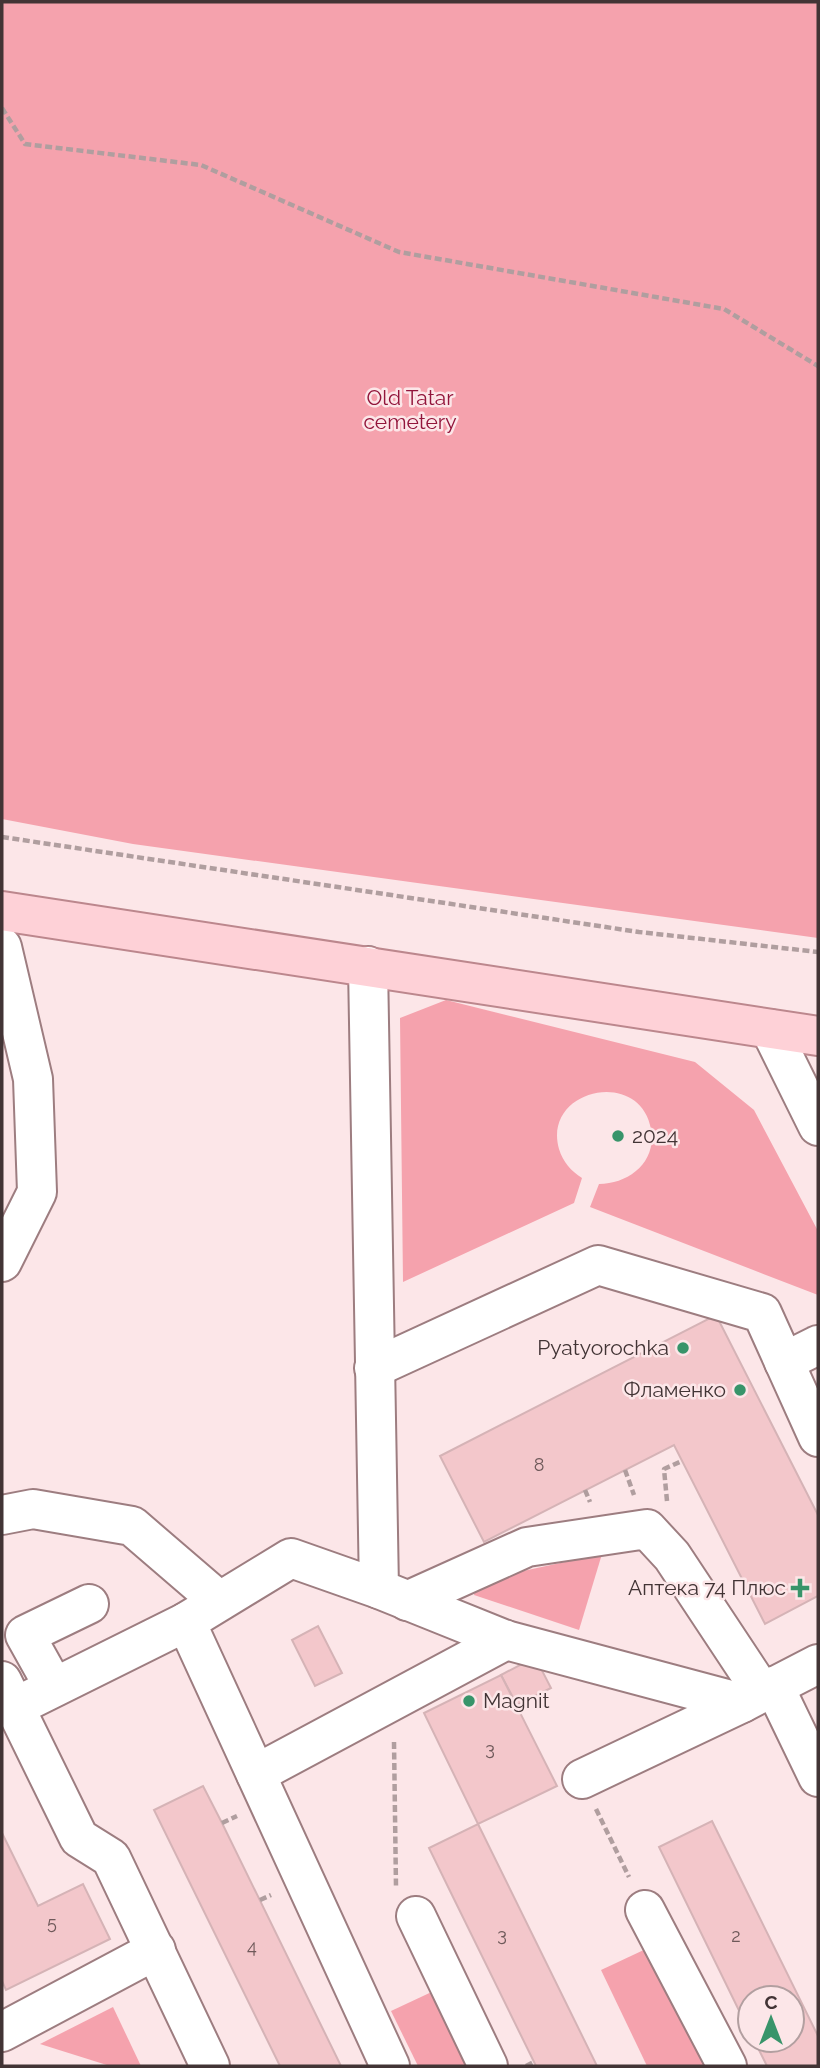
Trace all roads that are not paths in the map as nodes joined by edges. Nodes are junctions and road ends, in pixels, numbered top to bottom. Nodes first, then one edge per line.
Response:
1 (2, 911) edge
2 (2, 947) edge
3 (369, 966) junction
4 (770, 1029) junction
5 (818, 1036) edge
6 (818, 1126) edge
7 (2, 1262) edge
8 (818, 1345) edge
9 (784, 1362) junction
10 (374, 1368) junction
11 (818, 1437) edge
12 (2, 1515) edge
13 (393, 1595) junction
14 (218, 1600) junction
15 (89, 1604) dead end
16 (186, 1622) junction
17 (506, 1640) junction
18 (818, 1664) edge
19 (54, 1687) junction
20 (8, 1694) edge
21 (759, 1694) junction
22 (256, 1774) junction
23 (818, 1777) edge
24 (582, 1779) road end
25 (645, 1910) road end
26 (416, 1916) road end
27 (156, 1950) junction
28 (2, 2032) edge
29 (209, 2066) edge
30 (390, 2066) edge
31 (488, 2066) edge
32 (727, 2066) edge

1 - 3 main road
2 - 7 street
3 - 4 main road
3 - 10 street
4 - 5 main road
4 - 6 street
8 - 9 street
9 - 10 street
9 - 11 street
10 - 13 street
12 - 14 street
13 - 14 street
13 - 17 street
13 - 21 street
14 - 16 street
15 - 19 street
16 - 19 street
16 - 22 street
17 - 21 street
17 - 22 street
18 - 21 street
19 - 20 street
20 - 27 street
21 - 23 street
21 - 24 street
22 - 30 street
25 - 32 street
26 - 31 street
27 - 28 street
27 - 29 street

